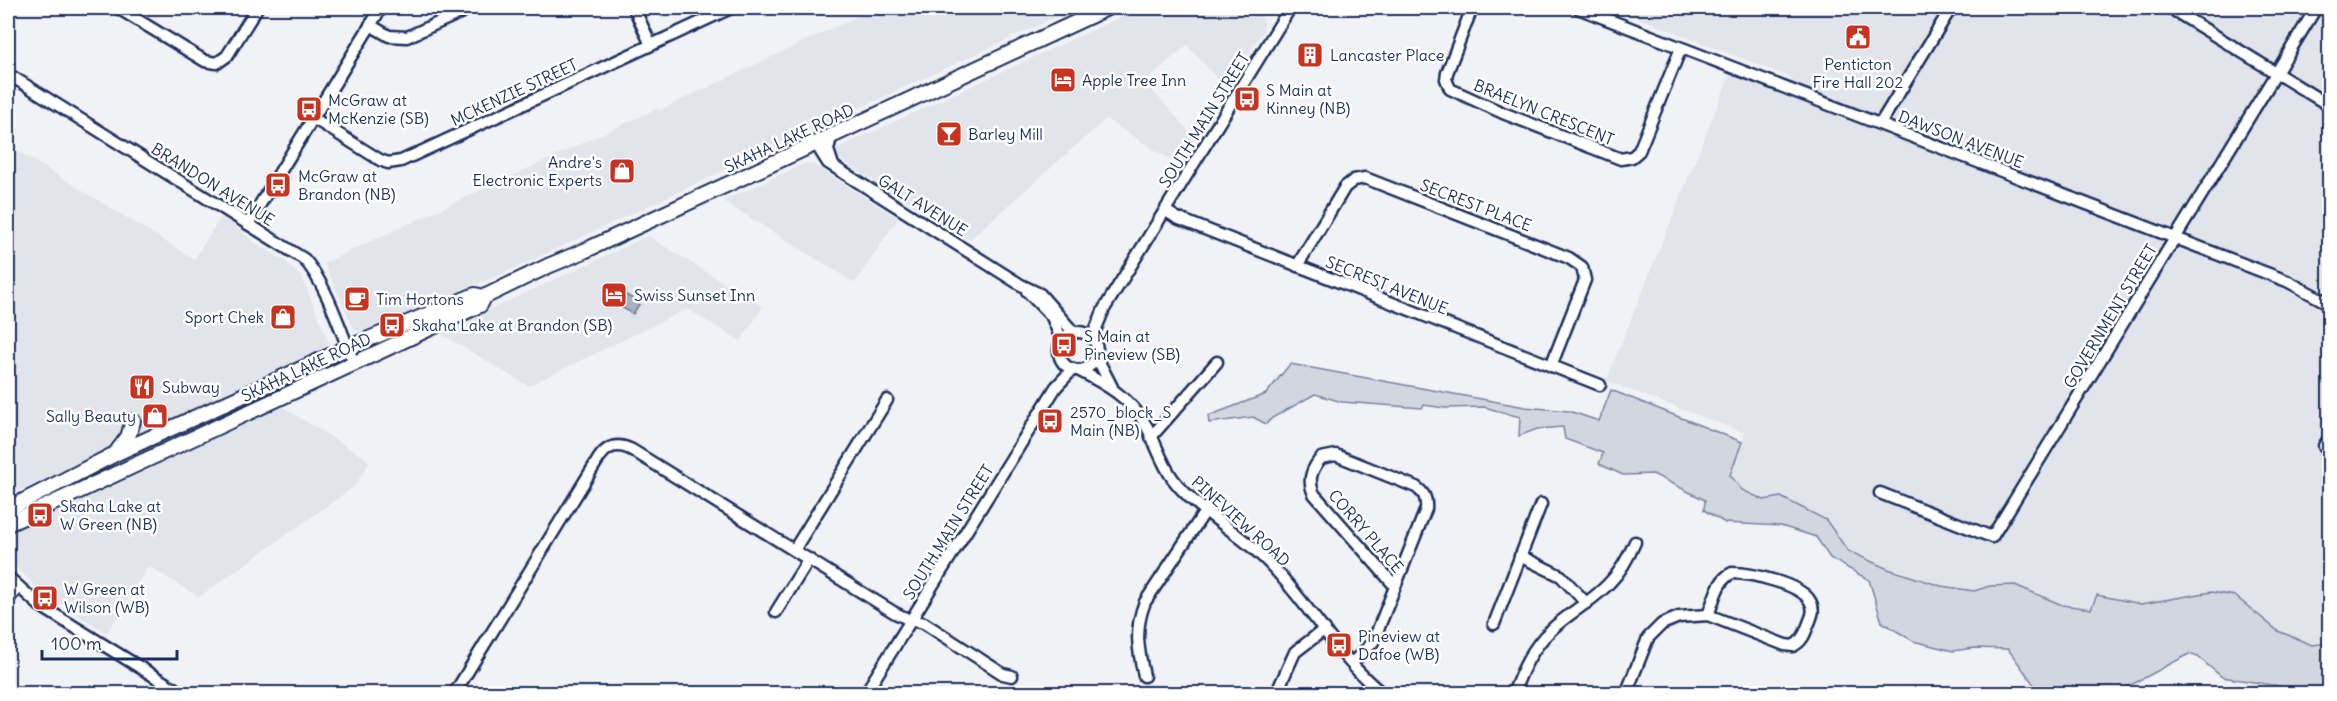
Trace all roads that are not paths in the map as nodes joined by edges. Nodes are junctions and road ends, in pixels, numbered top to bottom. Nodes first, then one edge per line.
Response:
1 (118, 8) edge
2 (257, 8) edge
3 (381, 8) edge
4 (471, 8) edge
5 (634, 8) edge
6 (731, 8) edge
7 (1107, 8) edge
8 (1290, 8) edge
9 (1473, 8) edge
10 (1578, 8) edge
11 (1951, 8) edge
12 (2170, 8) edge
13 (2316, 8) edge
14 (135, 12) edge
15 (370, 25) junction
16 (651, 45) junction
17 (1681, 48) junction
18 (2275, 73) junction
19 (8, 74) edge
20 (2330, 106) edge
21 (313, 118) junction
22 (1880, 124) junction
23 (831, 137) junction
24 (816, 144) junction
25 (833, 166) junction
26 (1166, 211) junction
27 (248, 224) junction
28 (2175, 238) junction
29 (1297, 266) junction
30 (1021, 285) junction
31 (484, 297) junction
32 (2330, 304) edge
33 (1104, 309) junction
34 (1076, 332) junction
35 (1092, 338) junction
36 (1062, 341) junction
37 (347, 348) junction
38 (1096, 356) junction
39 (1062, 360) junction
40 (1217, 362) dead end
41 (354, 363) junction
42 (1551, 366) junction
43 (1075, 369) junction
44 (1600, 385) dead end
45 (1056, 387) junction
46 (1114, 390) junction
47 (887, 399) dead end
48 (244, 415) junction
49 (133, 421) dead end
50 (1151, 437) junction
51 (142, 441) junction
52 (116, 454) junction
53 (1880, 493) dead end
54 (1541, 504) dead end
55 (46, 506) junction
56 (8, 509) edge
57 (1206, 510) junction
58 (8, 524) edge
59 (1635, 542) dead end
60 (794, 550) junction
61 (1520, 556) junction
62 (809, 559) junction
63 (8, 577) edge
64 (1395, 586) junction
65 (18, 588) junction
66 (8, 599) edge
67 (1586, 603) junction
68 (776, 612) dead end
69 (1708, 615) junction
70 (910, 620) junction
71 (1494, 624) dead end
72 (1325, 629) junction
73 (1352, 663) junction
74 (1012, 676) dead end
75 (1144, 676) dead end
76 (183, 693) edge
77 (454, 693) edge
78 (865, 693) edge
79 (1276, 693) edge
80 (1383, 693) edge
81 (1513, 693) edge
82 (1626, 693) edge

1 - 14 street
2 - 14 street
3 - 15 street
4 - 15 street
5 - 16 street
6 - 16 street, MCKENZIE STREET
7 - 23 main road, SKAHA LAKE ROAD
8 - 26 street, SOUTH MAIN STREET
9 - 17 street, BRAELYN CRESCENT
10 - 17 street, DAWSON AVENUE
11 - 22 street
12 - 18 street
13 - 18 street, GOVERNMENT STREET
15 - 21 street
16 - 21 street, MCKENZIE STREET
17 - 22 street, DAWSON AVENUE
18 - 20 street
18 - 28 street, GOVERNMENT STREET
19 - 27 street, BRANDON AVENUE
21 - 27 street
22 - 28 street, DAWSON AVENUE
23 - 24 main road, SKAHA LAKE ROAD
23 - 25 street
24 - 25 street, GALT AVENUE
24 - 31 main road, SKAHA LAKE ROAD
25 - 30 street, GALT AVENUE
26 - 29 street, SECREST AVENUE
26 - 33 street, SOUTH MAIN STREET
27 - 37 street, BRANDON AVENUE
28 - 32 street, DAWSON AVENUE
28 - 53 street, GOVERNMENT STREET
29 - 42 street, SECREST AVENUE
29 - 42 street, SECREST PLACE
30 - 34 street, GALT AVENUE
30 - 36 street, GALT AVENUE
31 - 37 main road, SKAHA LAKE ROAD
31 - 41 main road, SKAHA LAKE ROAD
33 - 34 street, SOUTH MAIN STREET
33 - 35 street, SOUTH MAIN STREET
34 - 35 street
34 - 36 street
35 - 38 street
36 - 39 street
37 - 41 street, BRANDON AVENUE
37 - 51 main road, SKAHA LAKE ROAD
38 - 43 street
38 - 46 street, PINEVIEW ROAD
39 - 43 street
39 - 45 street, SOUTH MAIN STREET
40 - 50 street
41 - 48 main road, SKAHA LAKE ROAD
42 - 44 street, SECREST AVENUE
43 - 45 street, SOUTH MAIN STREET
43 - 46 street, PINEVIEW ROAD
45 - 70 street, SOUTH MAIN STREET
46 - 50 street, PINEVIEW ROAD
47 - 60 street
48 - 51 main road
48 - 55 main road, SKAHA LAKE ROAD
49 - 52 main road
50 - 57 street, PINEVIEW ROAD
51 - 52 main road, SKAHA LAKE ROAD
51 - 55 main road
52 - 56 main road, SKAHA LAKE ROAD
54 - 61 street
55 - 58 main road, SKAHA LAKE ROAD
57 - 72 street, PINEVIEW ROAD
57 - 75 street
59 - 67 street
60 - 62 street
60 - 77 street
61 - 67 street
61 - 71 street
62 - 68 street
62 - 70 street
63 - 65 street
64 - 64 street, CORRY PLACE
64 - 73 street, CORRY PLACE
65 - 66 street
65 - 76 street
67 - 81 street
69 - 69 street
69 - 82 street
70 - 74 street
70 - 78 street, SOUTH MAIN STREET
72 - 73 street, PINEVIEW ROAD
72 - 79 street
73 - 80 street, PINEVIEW ROAD

